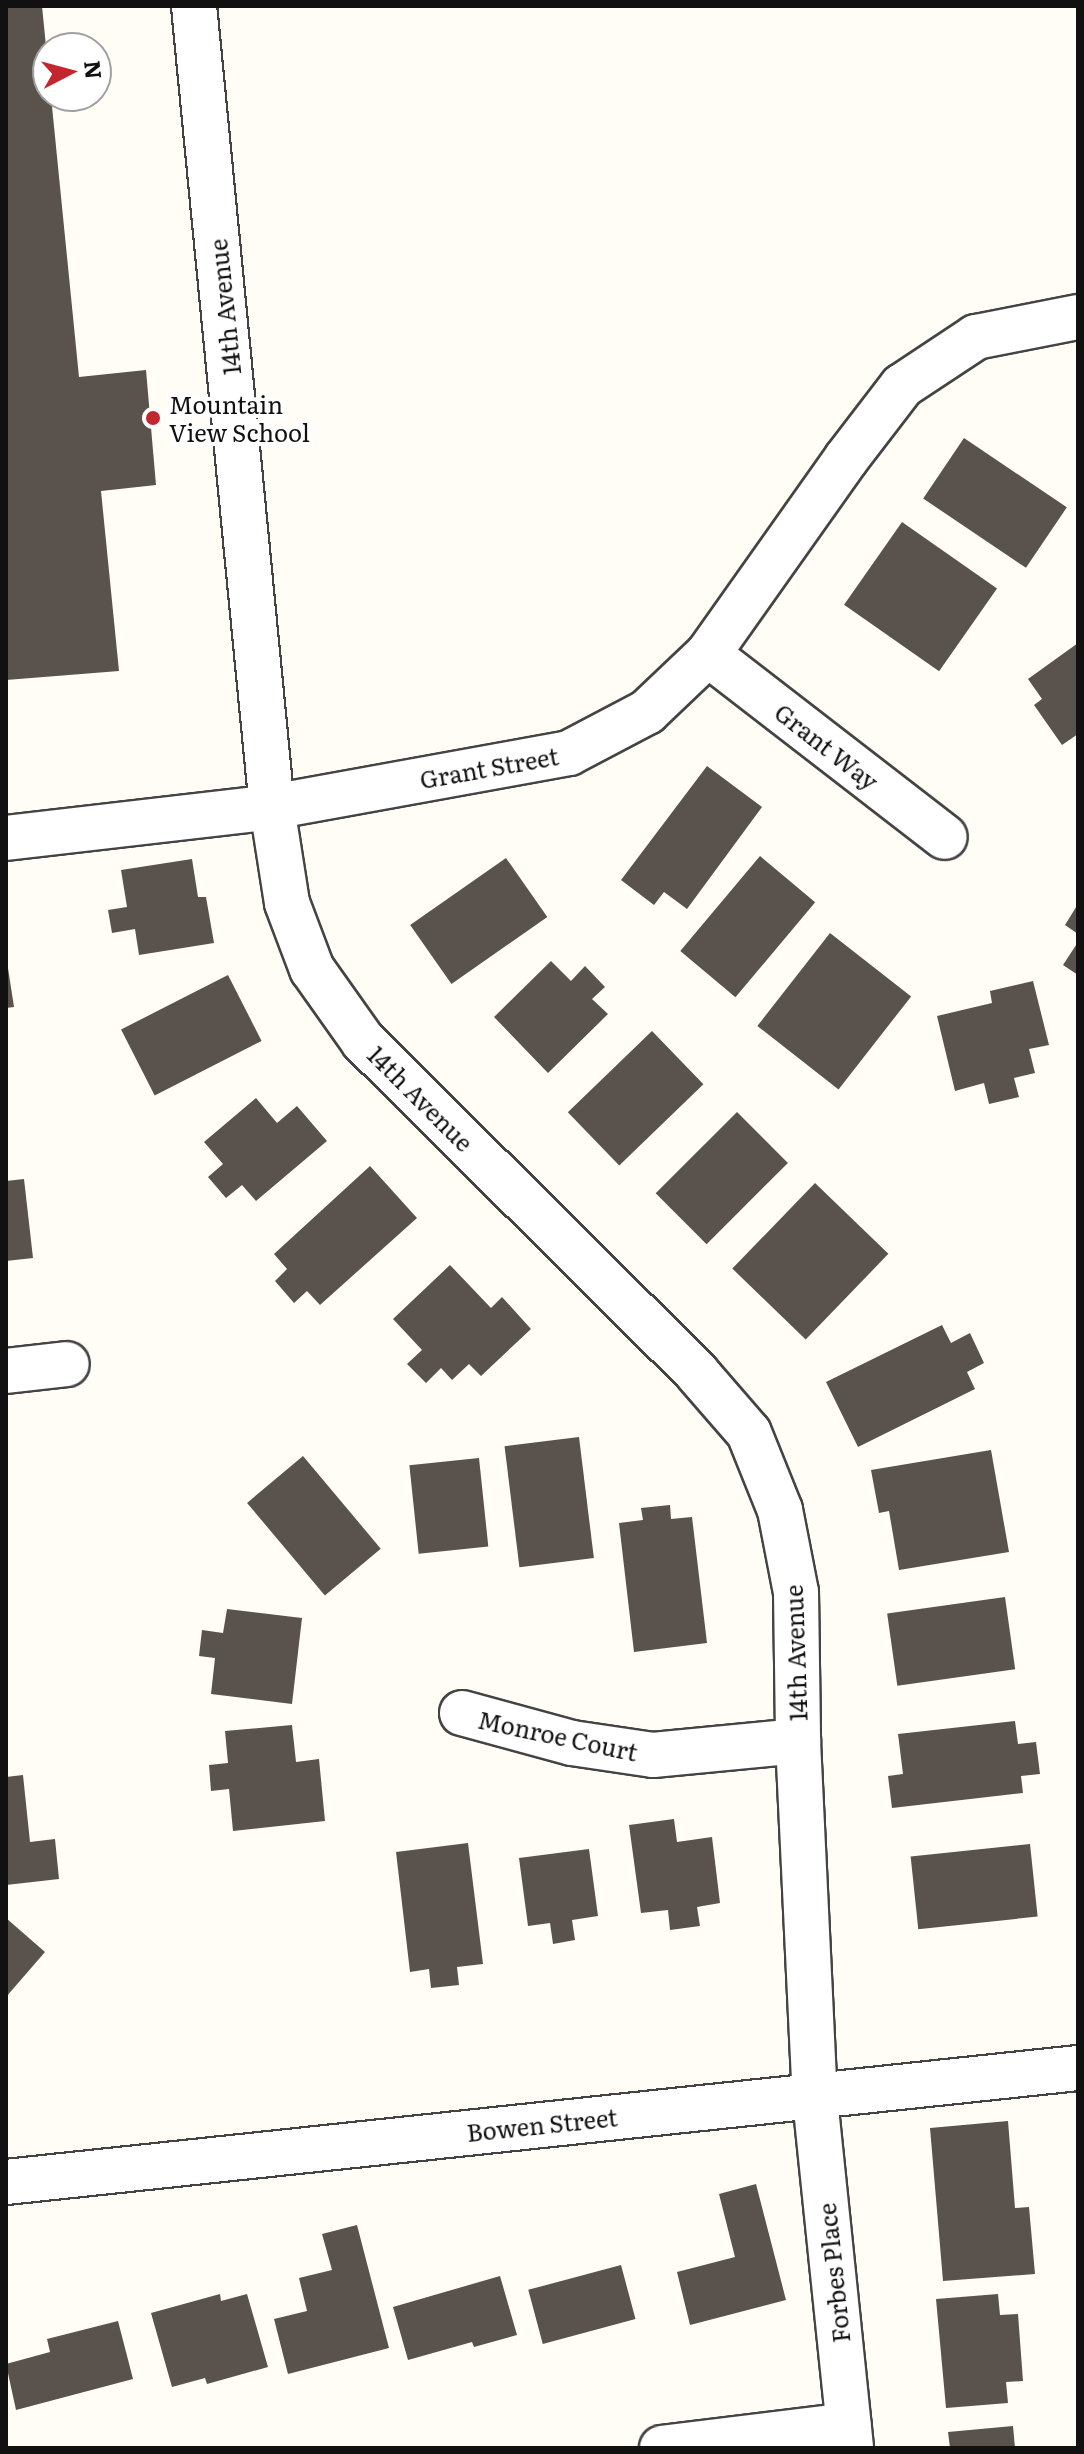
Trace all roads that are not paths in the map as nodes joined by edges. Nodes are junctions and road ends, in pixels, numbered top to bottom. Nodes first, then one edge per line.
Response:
1 (194, 6) edge
2 (1078, 317) edge
3 (708, 654) junction
4 (272, 807) junction
5 (945, 837) dead end
6 (6, 838) edge
7 (67, 1364) dead end
8 (6, 1371) edge
9 (462, 1713) dead end
10 (798, 1741) junction
11 (1078, 2068) edge
12 (815, 2099) junction
13 (6, 2182) edge
14 (850, 2436) edge
15 (662, 2448) edge

1 - 4 street, 14th Avenue
2 - 3 street, Grant Street
3 - 4 street, Grant Street
3 - 5 street, Grant Way
4 - 6 street, Grant Street
4 - 10 street, 14th Avenue
7 - 8 street
9 - 10 street, Monroe Court
10 - 12 street, 14th Avenue
11 - 12 street, Bowen Street
12 - 13 street, Bowen Street
12 - 14 street, Forbes Place
14 - 15 street

